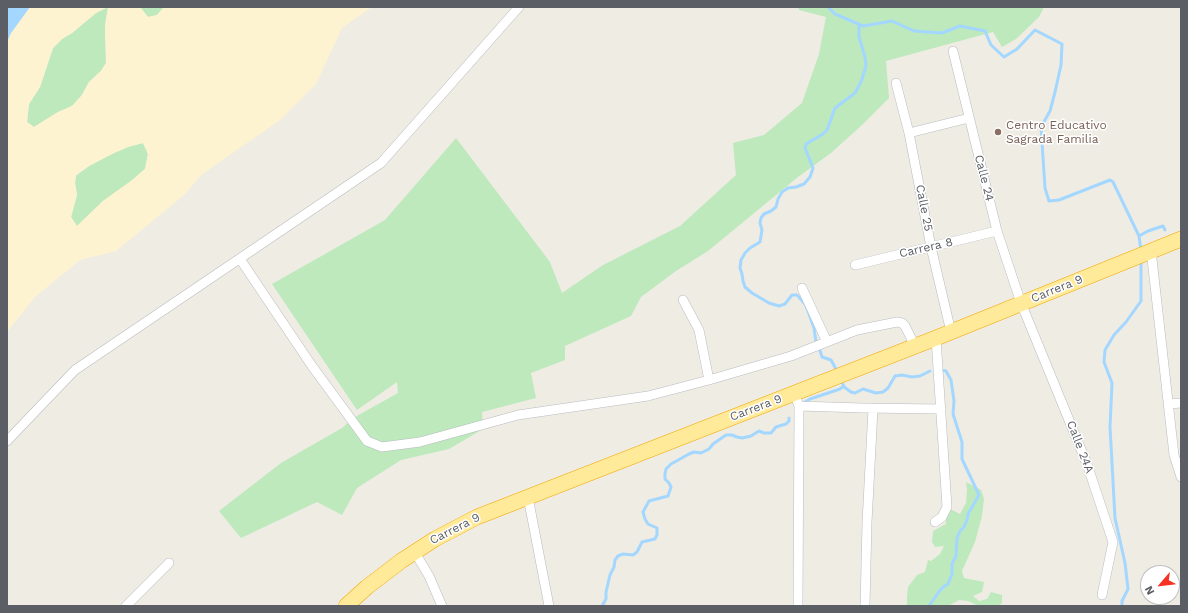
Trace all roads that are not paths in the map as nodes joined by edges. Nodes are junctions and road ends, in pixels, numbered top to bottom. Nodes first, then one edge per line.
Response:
1 (519, 7) edge
2 (953, 51) dead end
3 (896, 83) dead end
4 (969, 118) junction
5 (908, 133) junction
6 (997, 231) junction
7 (1181, 239) edge
8 (931, 247) junction
9 (1151, 250) junction
10 (240, 258) junction
11 (854, 265) dead end
12 (802, 288) dead end
13 (683, 300) dead end
14 (1021, 303) junction
15 (951, 332) junction
16 (936, 338) junction
17 (827, 342) junction
18 (915, 346) junction
19 (709, 380) junction
20 (796, 400) junction
21 (1169, 404) junction
22 (1181, 404) edge
23 (873, 409) junction
24 (941, 409) junction
25 (7, 441) edge
26 (1181, 477) edge
27 (528, 497) junction
28 (935, 522) dead end
29 (414, 551) junction
30 (169, 563) dead end
31 (1102, 595) dead end
32 (349, 605) edge
33 (126, 606) edge
34 (442, 606) edge
35 (549, 606) edge
36 (798, 606) edge
37 (865, 606) edge

1 - 10 street
2 - 4 street, Calle 24
3 - 5 street, Calle 25
4 - 5 street
4 - 6 street, Calle 24
5 - 8 street, Calle 25
6 - 8 street, Carrera 8
6 - 14 street, Calle 24
7 - 9 highway, Carrera 9
8 - 11 street, Carrera 8
8 - 15 street, Calle 25
9 - 14 highway, Carrera 9
9 - 21 street
10 - 19 street
10 - 25 street
12 - 17 street
13 - 19 street
14 - 15 highway, Carrera 9
14 - 31 street, Calle 24A
15 - 16 highway, Carrera 9
16 - 18 highway, Carrera 9
16 - 24 street
17 - 18 street
17 - 19 street
18 - 20 highway, Carrera 9
20 - 23 street
20 - 27 highway, Carrera 9
20 - 36 street
21 - 22 street
21 - 26 street
23 - 24 street
23 - 37 street
24 - 28 street
27 - 29 highway, Carrera 9
27 - 35 street
29 - 32 highway, Carrera 9
29 - 34 street
30 - 33 street

